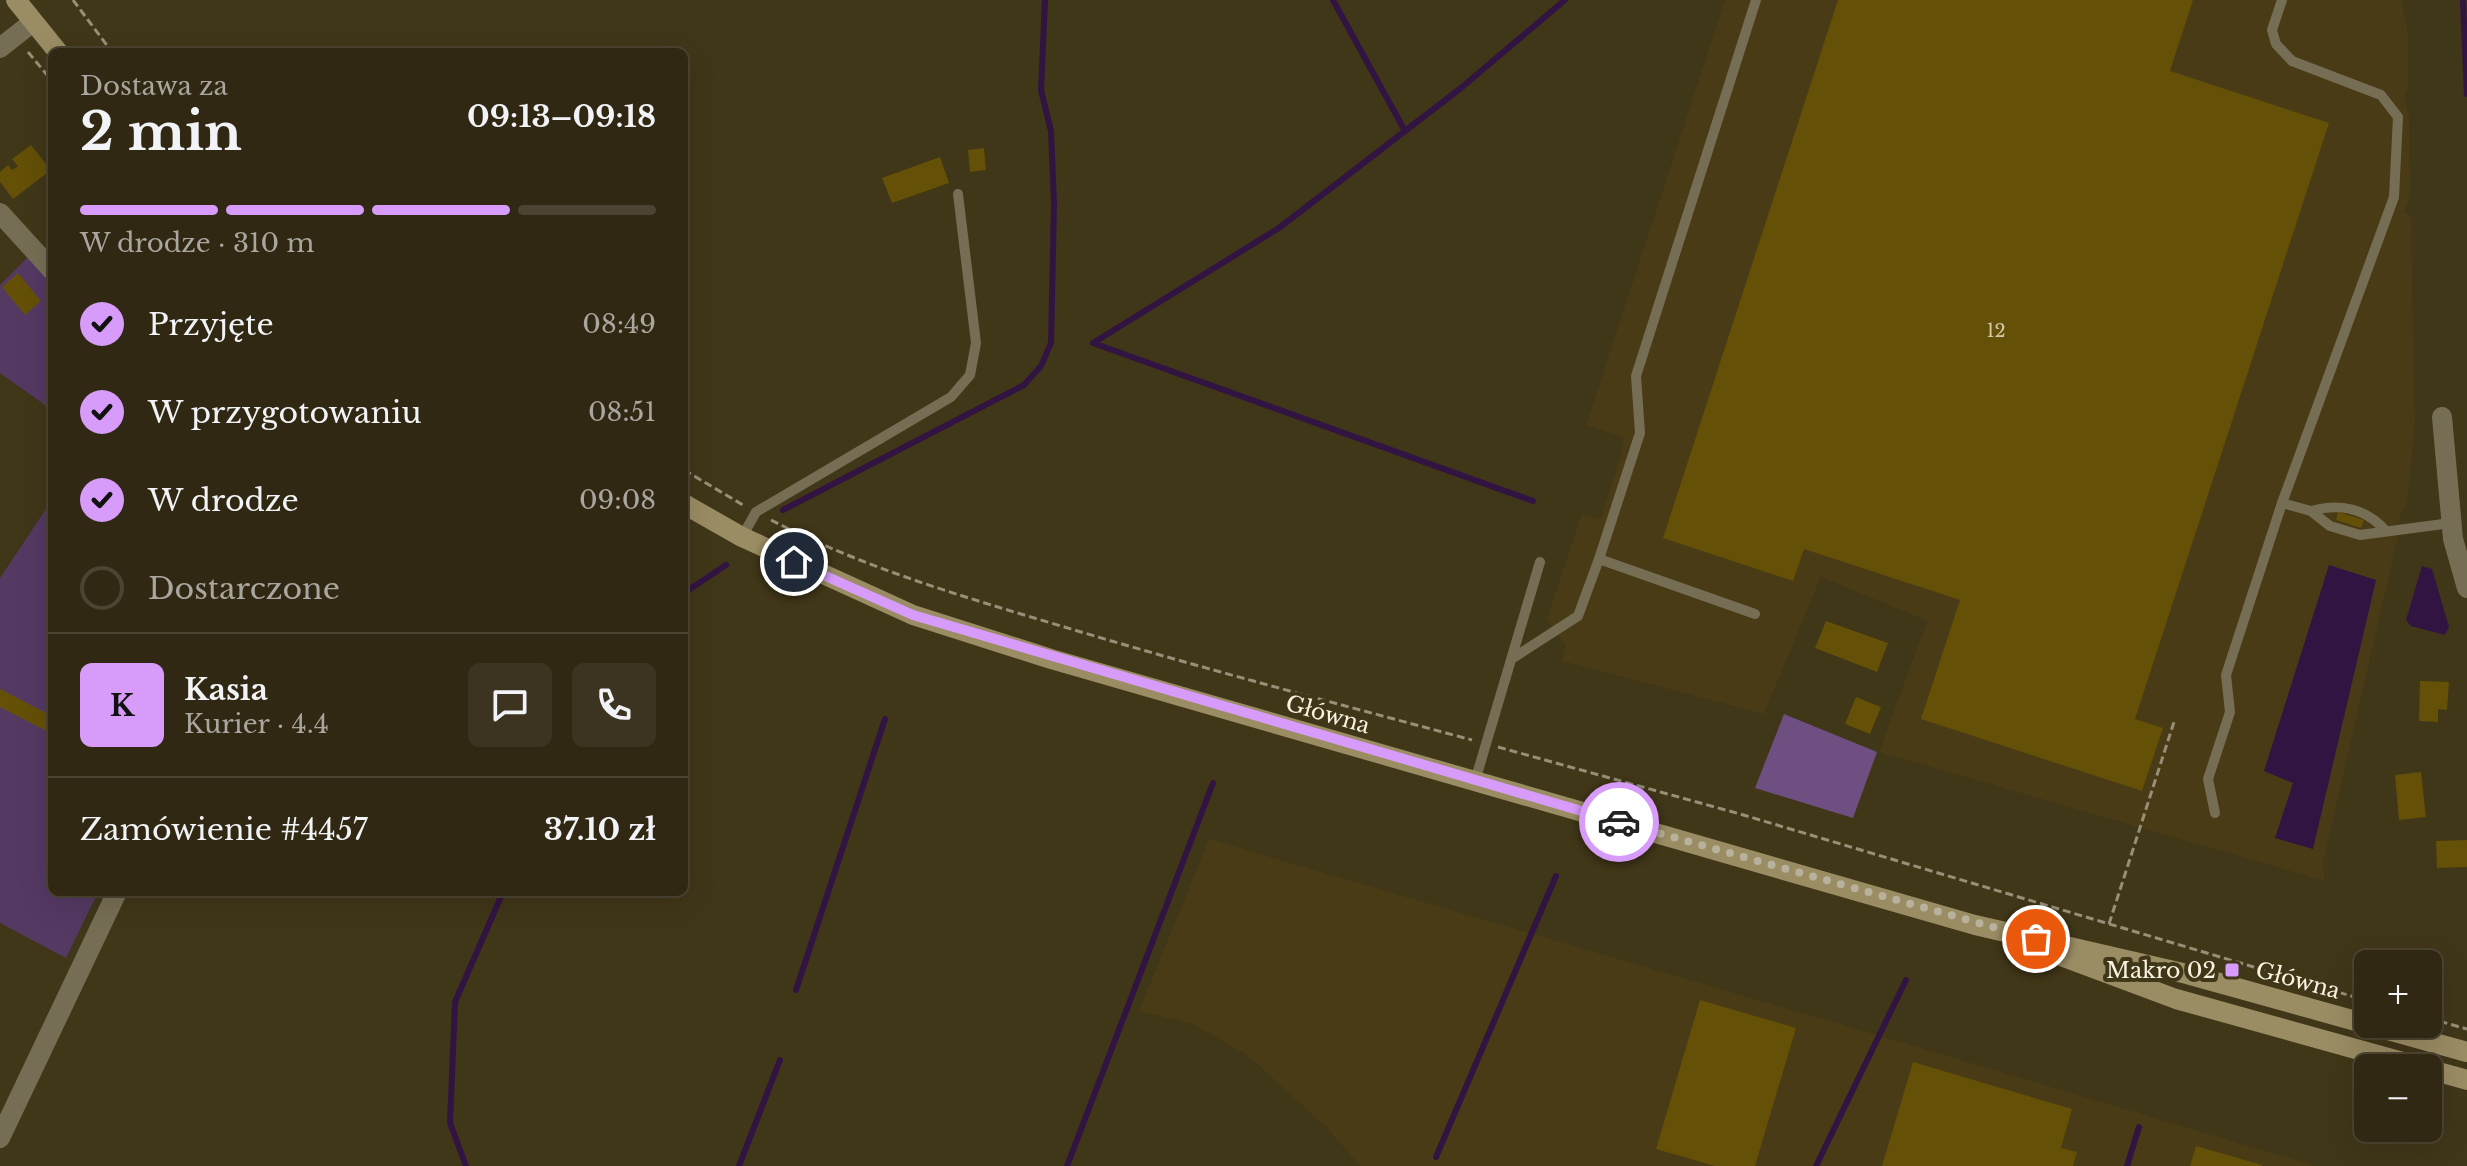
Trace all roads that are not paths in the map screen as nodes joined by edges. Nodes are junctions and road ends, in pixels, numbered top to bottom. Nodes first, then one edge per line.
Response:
1 (16, 0) edge
2 (1756, 0) edge
3 (2282, 0) edge
4 (33, 22) junction
5 (0, 48) edge
6 (55, 48) edge
7 (958, 194) dead end
8 (0, 213) edge
9 (48, 266) edge
10 (2442, 417) dead end
11 (2282, 503) junction
12 (688, 506) edge
13 (2311, 511) junction
14 (2451, 523) junction
15 (2385, 530) junction
16 (742, 537) junction
17 (1599, 559) junction
18 (1540, 562) dead end
19 (2467, 588) edge
20 (1755, 614) dead end
21 (1513, 658) junction
22 (1475, 781) junction
23 (2215, 813) dead end
24 (115, 896) edge
25 (1975, 925) junction
26 (2467, 1052) edge
27 (2372, 1054) edge
28 (2442, 1073) edge
29 (2467, 1080) edge
30 (0, 1138) edge

1 - 4 main road
2 - 17 lane
3 - 11 lane
4 - 5 street
4 - 6 main road
7 - 16 lane
8 - 9 street
10 - 14 street
11 - 13 lane
11 - 23 lane
12 - 16 main road, Główna
13 - 15 lane
13 - 15 lane
14 - 15 lane
14 - 19 street
16 - 22 main road, Główna
17 - 20 lane
17 - 21 lane
18 - 21 lane
21 - 22 lane
22 - 25 main road, Główna
24 - 30 street
25 - 26 main road, Główna
25 - 27 main road, Główna
28 - 29 main road, Główna

